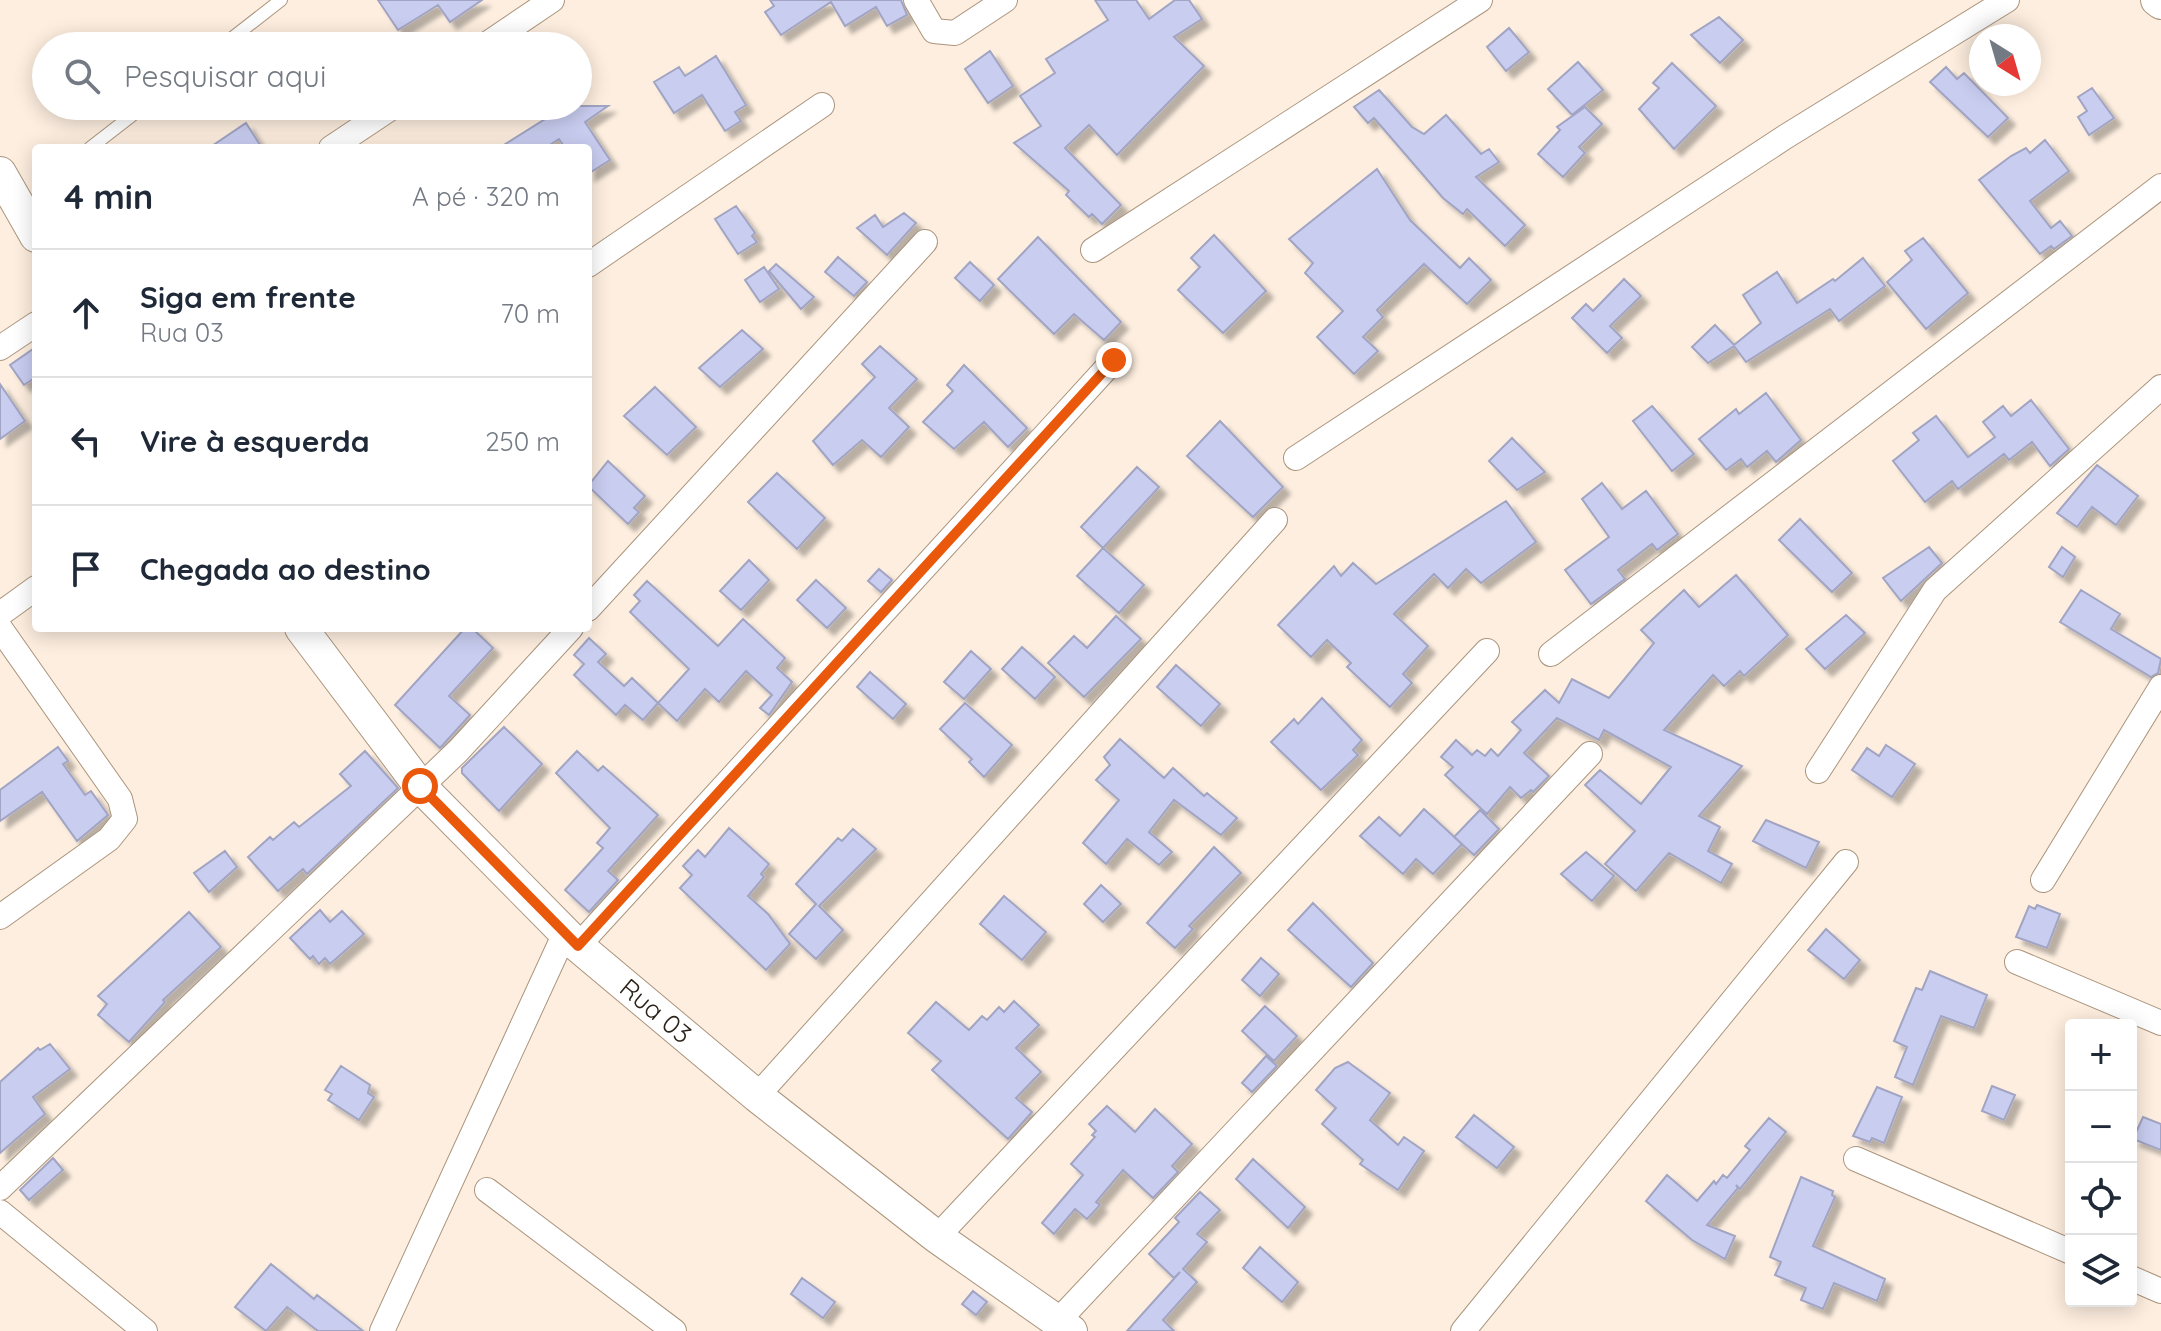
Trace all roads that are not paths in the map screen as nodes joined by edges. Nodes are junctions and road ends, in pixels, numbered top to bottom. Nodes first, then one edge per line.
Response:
1 (281, 0) edge
2 (552, 0) edge
3 (916, 0) edge
4 (1005, 0) edge
5 (1480, 0) edge
6 (2007, 0) edge
7 (240, 32) edge
8 (505, 32) edge
9 (822, 105) dead end
10 (126, 120) edge
11 (373, 120) edge
12 (95, 144) edge
13 (337, 144) edge
14 (0, 173) edge
15 (2161, 186) edge
16 (14, 203) edge
17 (32, 230) edge
18 (925, 242) dead end
19 (1093, 250) dead end
20 (592, 262) edge
21 (32, 327) edge
22 (0, 348) edge
23 (1114, 360) dead end
24 (2161, 387) edge
25 (1296, 458) dead end
26 (1275, 520) dead end
27 (32, 591) edge
28 (592, 605) edge
29 (0, 614) edge
30 (0, 628) edge
31 (304, 632) edge
32 (567, 632) edge
33 (1487, 651) dead end
34 (1551, 654) dead end
35 (2161, 687) edge
36 (1590, 754) dead end
37 (1818, 771) dead end
38 (420, 786) junction
39 (1846, 862) dead end
40 (2043, 880) dead end
41 (0, 917) edge
42 (572, 940) junction
43 (2017, 962) dead end
44 (2161, 1023) edge
45 (757, 1096) junction
46 (1856, 1159) dead end
47 (0, 1188) edge
48 (487, 1190) dead end
49 (5, 1226) edge
50 (937, 1237) junction
51 (2065, 1249) edge
52 (2137, 1281) edge
53 (2161, 1291) edge
54 (1064, 1327) edge
55 (145, 1331) edge
56 (382, 1331) edge
57 (674, 1331) edge
58 (1463, 1331) edge

1 - 7 lane
2 - 8 street
3 - 4 street
5 - 19 street
6 - 25 street
9 - 20 street
10 - 12 lane
11 - 13 street
14 - 16 street
15 - 34 street
16 - 17 street
18 - 28 street
21 - 22 street
23 - 42 street
24 - 37 street
26 - 45 street
27 - 29 street
30 - 41 street
31 - 38 street, Rua 03
32 - 38 street
33 - 50 street
35 - 40 street
36 - 54 street
38 - 42 street, Rua 03
38 - 47 street
39 - 58 street
42 - 45 street, Rua 03
42 - 56 street
43 - 44 street
45 - 50 street, Rua 03
46 - 51 street
48 - 57 street
49 - 55 street
50 - 54 street, Rua 03
52 - 53 street

